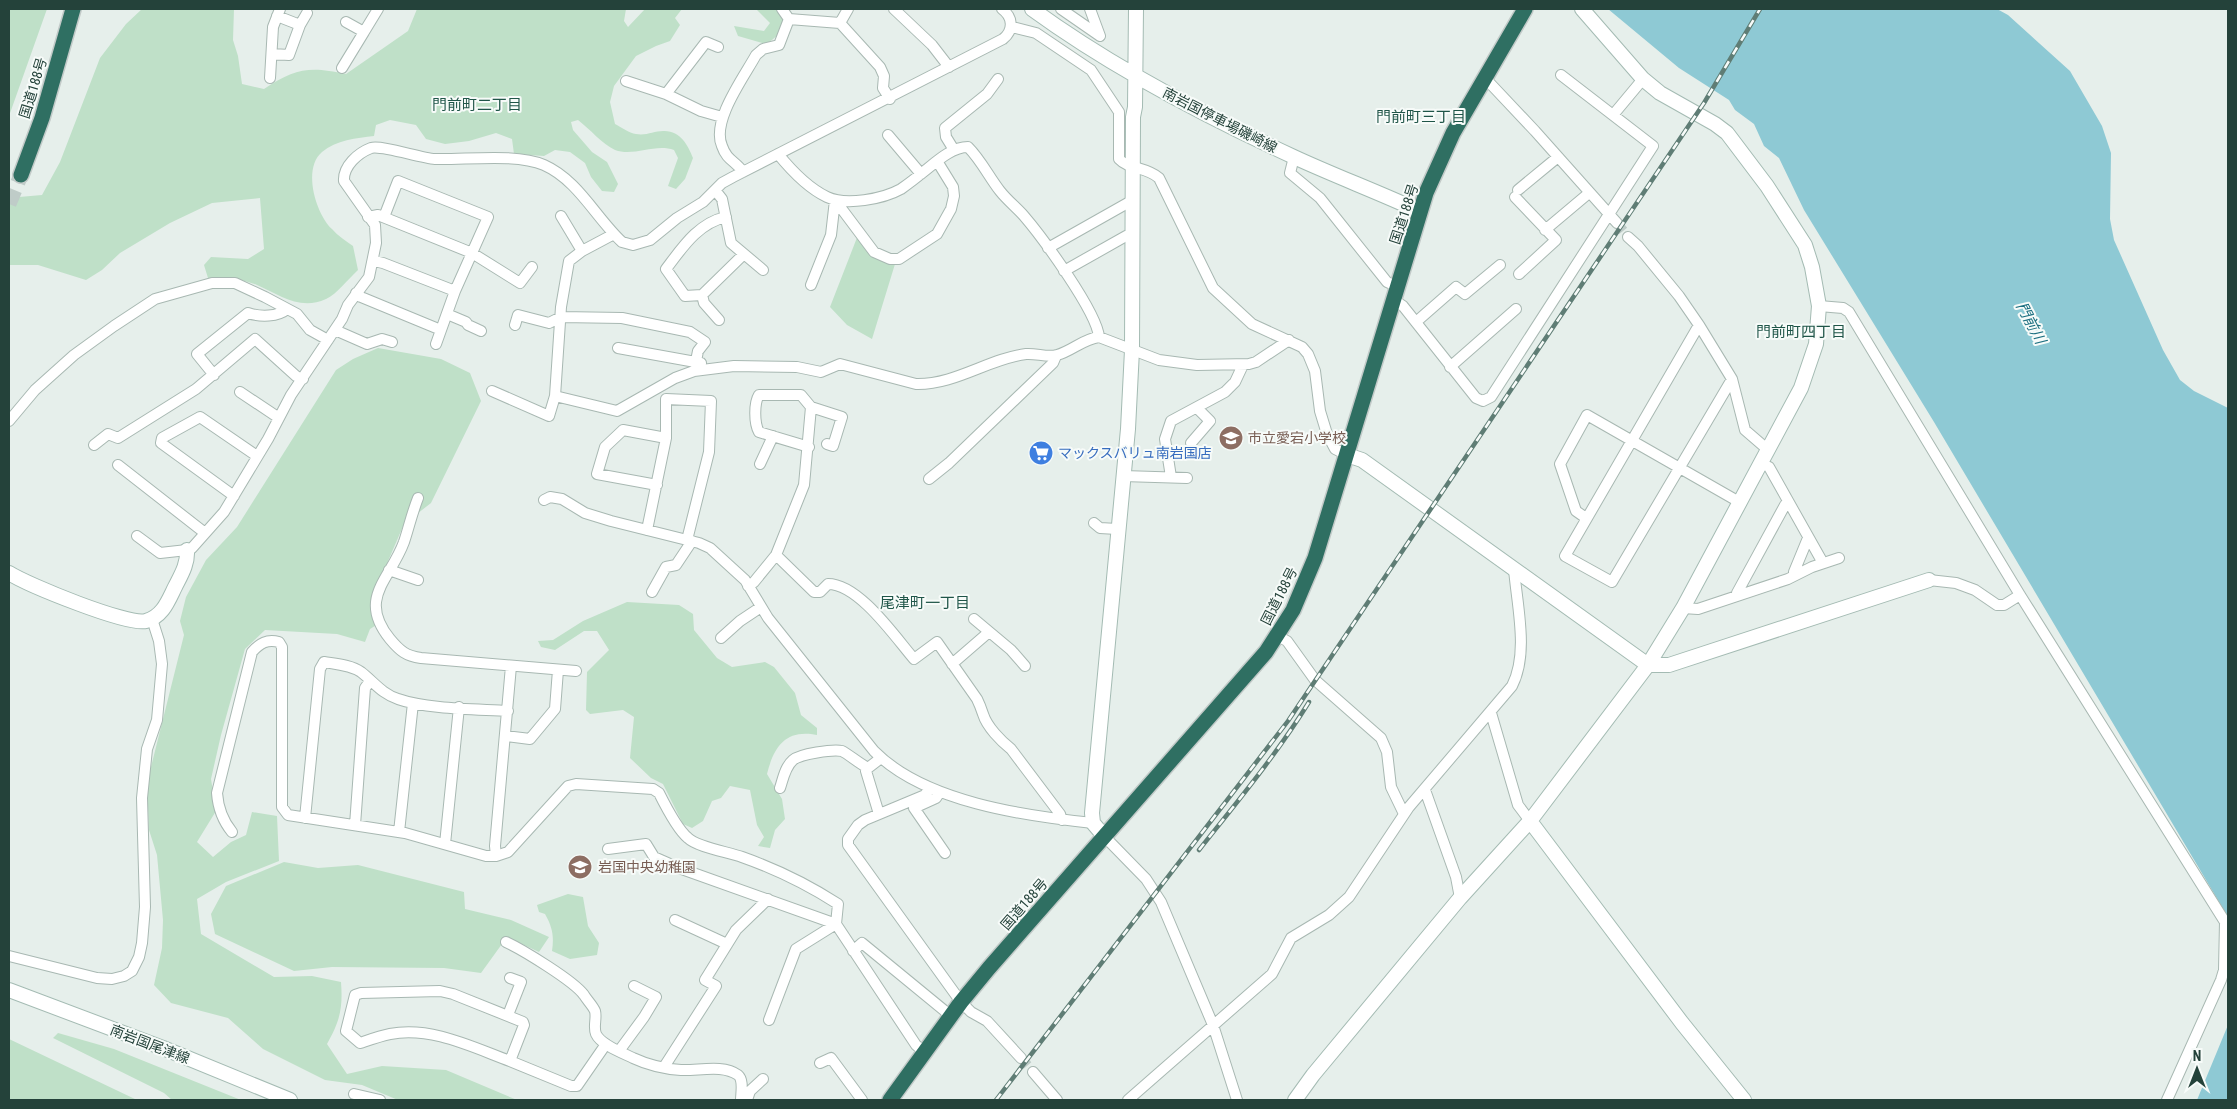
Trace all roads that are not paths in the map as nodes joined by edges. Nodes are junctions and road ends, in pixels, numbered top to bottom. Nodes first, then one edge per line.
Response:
1 (73, 9) edge
2 (378, 9) edge
3 (782, 9) edge
4 (848, 9) edge
5 (894, 9) edge
6 (1002, 9) edge
7 (1032, 9) edge
8 (1062, 9) edge
9 (1090, 9) edge
10 (1136, 9) edge
11 (1525, 9) edge
12 (1582, 9) edge
13 (279, 12) edge
14 (307, 13) dead end
15 (789, 19) junction
16 (346, 22) dead end
17 (840, 23) junction
18 (300, 25) junction
19 (1012, 27) junction
20 (364, 32) junction
21 (718, 47) dead end
22 (272, 54) junction
23 (949, 67) junction
24 (342, 68) dead end
25 (1135, 75) junction
26 (1561, 75) dead end
27 (270, 78) dead end
28 (1485, 78) junction
29 (998, 79) dead end
30 (1643, 79) junction
31 (626, 81) dead end
32 (666, 94) junction
33 (890, 99) junction
34 (1613, 115) junction
35 (722, 117) junction
36 (888, 135) dead end
37 (954, 150) junction
38 (778, 154) junction
39 (1294, 157) junction
40 (1558, 157) junction
41 (937, 161) junction
42 (1133, 165) junction
43 (743, 172) junction
44 (921, 174) junction
45 (21, 176) tunnel mouth
46 (715, 190) junction
47 (1589, 193) junction
48 (836, 200) junction
49 (1133, 200) junction
50 (1419, 211) junction
51 (1608, 214) junction
52 (368, 216) junction
53 (561, 216) dead end
54 (384, 217) junction
55 (726, 217) junction
56 (1617, 223) tunnel mouth
57 (1545, 230) junction
58 (614, 234) junction
59 (1133, 235) junction
60 (1628, 237) tunnel mouth
61 (1048, 248) junction
62 (582, 251) junction
63 (472, 253) junction
64 (744, 254) junction
65 (374, 261) junction
66 (1500, 265) dead end
67 (532, 267) dead end
68 (763, 270) dead end
69 (1064, 271) junction
70 (1519, 274) dead end
71 (811, 285) dead end
72 (455, 291) junction
73 (356, 293) junction
74 (1396, 294) junction
75 (702, 295) junction
76 (1819, 306) junction
77 (287, 309) junction
78 (1516, 309) dead end
79 (447, 314) junction
80 (561, 318) junction
81 (719, 320) dead end
82 (1416, 322) junction
83 (515, 325) dead end
84 (1699, 325) junction
85 (335, 330) junction
86 (441, 330) junction
87 (481, 331) dead end
88 (1099, 337) junction
89 (328, 340) junction
90 (1289, 340) junction
91 (392, 342) dead end
92 (436, 344) dead end
93 (618, 348) dead end
94 (1132, 350) junction
95 (1056, 356) junction
96 (696, 361) junction
97 (1243, 365) junction
98 (1450, 367) junction
99 (711, 368) junction
100 (214, 375) junction
101 (303, 379) junction
102 (1732, 379) junction
103 (240, 392) dead end
104 (492, 392) dead end
105 (555, 396) junction
106 (811, 407) junction
107 (1197, 408) junction
108 (278, 418) junction
109 (9, 421) edge
110 (773, 436) junction
111 (666, 438) junction
112 (1631, 441) junction
113 (1191, 442) dead end
114 (827, 444) dead end
115 (94, 445) dead end
116 (809, 447) junction
117 (1767, 449) junction
118 (1347, 454) junction
119 (257, 456) junction
120 (760, 464) dead end
121 (1760, 464) junction
122 (118, 465) dead end
123 (1679, 470) junction
124 (1123, 476) junction
125 (1171, 477) junction
126 (1187, 478) dead end
127 (929, 479) dead end
128 (657, 484) junction
129 (234, 496) junction
130 (418, 498) dead end
131 (544, 500) dead end
132 (1740, 503) junction
133 (1789, 503) junction
134 (1586, 518) junction
135 (1094, 523) dead end
136 (1117, 529) junction
137 (646, 530) junction
138 (205, 534) junction
139 (137, 536) dead end
140 (1808, 538) junction
141 (690, 541) junction
142 (187, 550) junction
143 (776, 555) junction
144 (1840, 558) dead end
145 (1823, 564) junction
146 (1514, 569) junction
147 (389, 570) junction
148 (9, 573) edge
149 (1796, 575) junction
150 (418, 580) dead end
151 (1929, 580) joint
152 (748, 586) junction
153 (652, 592) dead end
154 (2020, 595) junction
155 (1737, 596) junction
156 (761, 607) junction
157 (1683, 608) junction
158 (152, 618) junction
159 (974, 619) dead end
160 (989, 632) junction
161 (1277, 636) junction
162 (721, 638) dead end
163 (952, 664) junction
164 (1648, 665) junction
165 (512, 666) junction
166 (1025, 666) dead end
167 (558, 670) junction
168 (576, 670) dead end
169 (370, 681) junction
170 (413, 703) junction
171 (459, 707) junction
172 (508, 712) junction
173 (1491, 713) junction
174 (506, 736) junction
175 (881, 758) junction
176 (868, 768) junction
177 (780, 788) dead end
178 (935, 790) junction
179 (1425, 790) junction
180 (879, 814) junction
181 (1404, 814) junction
182 (305, 818) junction
183 (1062, 820) junction
184 (1530, 821) junction
185 (1093, 824) junction
186 (355, 825) junction
187 (232, 832) dead end
188 (399, 832) junction
189 (1104, 836) junction
190 (445, 844) junction
191 (608, 849) dead end
192 (945, 853) dead end
193 (496, 856) junction
194 (1460, 898) junction
195 (768, 899) junction
196 (675, 920) dead end
197 (836, 924) junction
198 (506, 942) dead end
199 (727, 944) junction
200 (853, 951) junction
201 (9, 956) edge
202 (510, 978) dead end
203 (634, 986) dead end
204 (9, 990) edge
205 (961, 1002) junction
206 (508, 1015) junction
207 (951, 1016) junction
208 (769, 1020) dead end
209 (1214, 1025) junction
210 (606, 1044) junction
211 (619, 1051) junction
212 (924, 1052) junction
213 (1021, 1058) tunnel mouth
214 (510, 1061) junction
215 (820, 1063) dead end
216 (664, 1067) junction
217 (1033, 1072) tunnel mouth
218 (763, 1079) dead end
219 (354, 1094) dead end
220 (290, 1100) edge
221 (380, 1100) edge
222 (741, 1100) edge
223 (748, 1100) edge
224 (862, 1100) edge
225 (890, 1100) edge
226 (1057, 1100) edge
227 (1128, 1100) edge
228 (1237, 1100) edge
229 (1295, 1100) edge
230 (1744, 1100) edge
231 (2167, 1100) edge

1 - 45 highway, 国道188号
2 - 20 street
3 - 15 street
4 - 17 street
5 - 23 street
6 - 19 street
7 - 25 street, 南岩国停車場磯崎線
8 - 9 street
10 - 25 street
11 - 28 highway, 国道188号
12 - 30 street
13 - 18 street
13 - 22 street
14 - 18 street
15 - 17 street
15 - 35 street
16 - 20 street
17 - 33 street
18 - 22 street
19 - 23 street
19 - 42 street
20 - 24 street
21 - 32 street
22 - 27 street
23 - 33 street
25 - 39 street, 南岩国停車場磯崎線
25 - 42 street
26 - 34 street
28 - 40 street
28 - 50 highway, 国道188号
29 - 37 street
30 - 34 street
30 - 76 street
31 - 32 street
32 - 35 street
33 - 38 street
34 - 51 street
35 - 43 street
36 - 44 street
37 - 41 street
37 - 61 street
38 - 43 street
38 - 48 street
39 - 50 street, 南岩国停車場磯崎線
39 - 74 street
40 - 47 street
40 - 57 street
41 - 44 street
41 - 48 street
42 - 49 street
42 - 90 street
43 - 46 street
44 - 48 street
46 - 55 street
46 - 58 street
47 - 51 street
47 - 57 street
48 - 71 street
49 - 59 street
49 - 61 street
50 - 74 highway, 国道188号
51 - 56 street
51 - 98 street
52 - 54 street
52 - 58 street
52 - 65 street
53 - 62 street
54 - 63 street
54 - 63 street
55 - 64 street
55 - 75 street
57 - 70 street
58 - 62 street
59 - 69 street
59 - 94 street
60 - 84 street
61 - 69 street
62 - 80 street
63 - 67 street
63 - 72 street
64 - 68 street
64 - 75 street
65 - 72 street
65 - 73 street
66 - 82 street
69 - 88 street
72 - 79 street
73 - 85 street
73 - 86 street
74 - 82 street
74 - 118 highway, 国道188号
75 - 81 street
76 - 117 street
76 - 154 street
77 - 89 street
77 - 100 street
77 - 109 street
78 - 98 street
79 - 86 street
79 - 87 street
80 - 83 street
80 - 96 street
80 - 105 street
82 - 98 street
84 - 102 street
84 - 112 street
85 - 89 street
85 - 91 street
86 - 92 street
88 - 94 street
88 - 95 street
89 - 101 street
90 - 97 street
90 - 118 street
93 - 96 street
94 - 97 street
94 - 124 street
95 - 99 street
95 - 127 street
96 - 99 street
97 - 107 street
99 - 105 street
100 - 101 street
100 - 115 street
101 - 108 street
102 - 117 street
102 - 123 street
103 - 108 street
104 - 105 street
106 - 110 street
106 - 114 street
106 - 116 street
107 - 113 street
107 - 125 street
108 - 119 street
110 - 116 street
110 - 120 street
111 - 128 street
111 - 128 street
111 - 141 street
112 - 123 street
112 - 134 street
112 - 134 street
116 - 143 street
117 - 121 street
118 - 146 street
118 - 161 highway, 国道188号
119 - 129 street
119 - 129 street
121 - 132 street
121 - 133 street
122 - 138 street
123 - 132 street
123 - 134 street
124 - 125 street
124 - 136 street
125 - 126 street
128 - 137 street
129 - 138 street
130 - 147 street
131 - 137 street
132 - 157 street
133 - 140 street
133 - 155 street
135 - 136 street
136 - 185 street
137 - 141 street
138 - 142 street
139 - 142 street
140 - 145 street
140 - 149 street
141 - 152 street
141 - 153 street
142 - 158 street
143 - 152 street
143 - 163 street
144 - 145 street
145 - 149 street
146 - 164 street
146 - 173 street
147 - 150 street
147 - 165 street
148 - 158 street
149 - 155 street
151 - 154 street
151 - 164 street
152 - 156 street
154 - 231 street
155 - 157 street
156 - 162 street
156 - 175 street
157 - 164 street
158 - 201 street
159 - 160 street
160 - 163 street
160 - 166 street
161 - 181 street
161 - 189 highway, 国道188号
163 - 183 street
164 - 184 street
165 - 167 street
165 - 172 street
167 - 168 street
167 - 174 street
169 - 170 street
169 - 182 street
169 - 186 street
170 - 171 street
170 - 188 street
171 - 172 street
171 - 190 street
172 - 174 street
173 - 179 street
173 - 184 street
174 - 193 street
175 - 176 street
175 - 178 street
176 - 177 street
176 - 180 street
178 - 180 street
178 - 183 street
178 - 192 street
179 - 181 street
179 - 194 street
180 - 205 street
181 - 209 street
182 - 186 street
182 - 187 street
183 - 185 street
184 - 194 street
184 - 230 street
185 - 189 street
186 - 188 street
188 - 190 street
189 - 205 highway, 国道188号
189 - 209 street
190 - 193 street
191 - 195 street
193 - 197 street
194 - 229 street
195 - 197 street
195 - 199 street
196 - 199 street
197 - 200 street
197 - 208 street
198 - 210 street
199 - 216 street
200 - 207 street
200 - 212 street
202 - 206 street
203 - 211 street
204 - 220 street, 南岩国尾津線
205 - 207 highway, 国道188号
205 - 213 street
206 - 214 street
206 - 214 street
207 - 212 highway, 国道188号
209 - 227 street
209 - 228 street
210 - 211 street
210 - 214 street
211 - 216 street
212 - 225 highway, 国道188号
215 - 224 street
216 - 222 street
217 - 226 street
218 - 223 street
219 - 221 street

